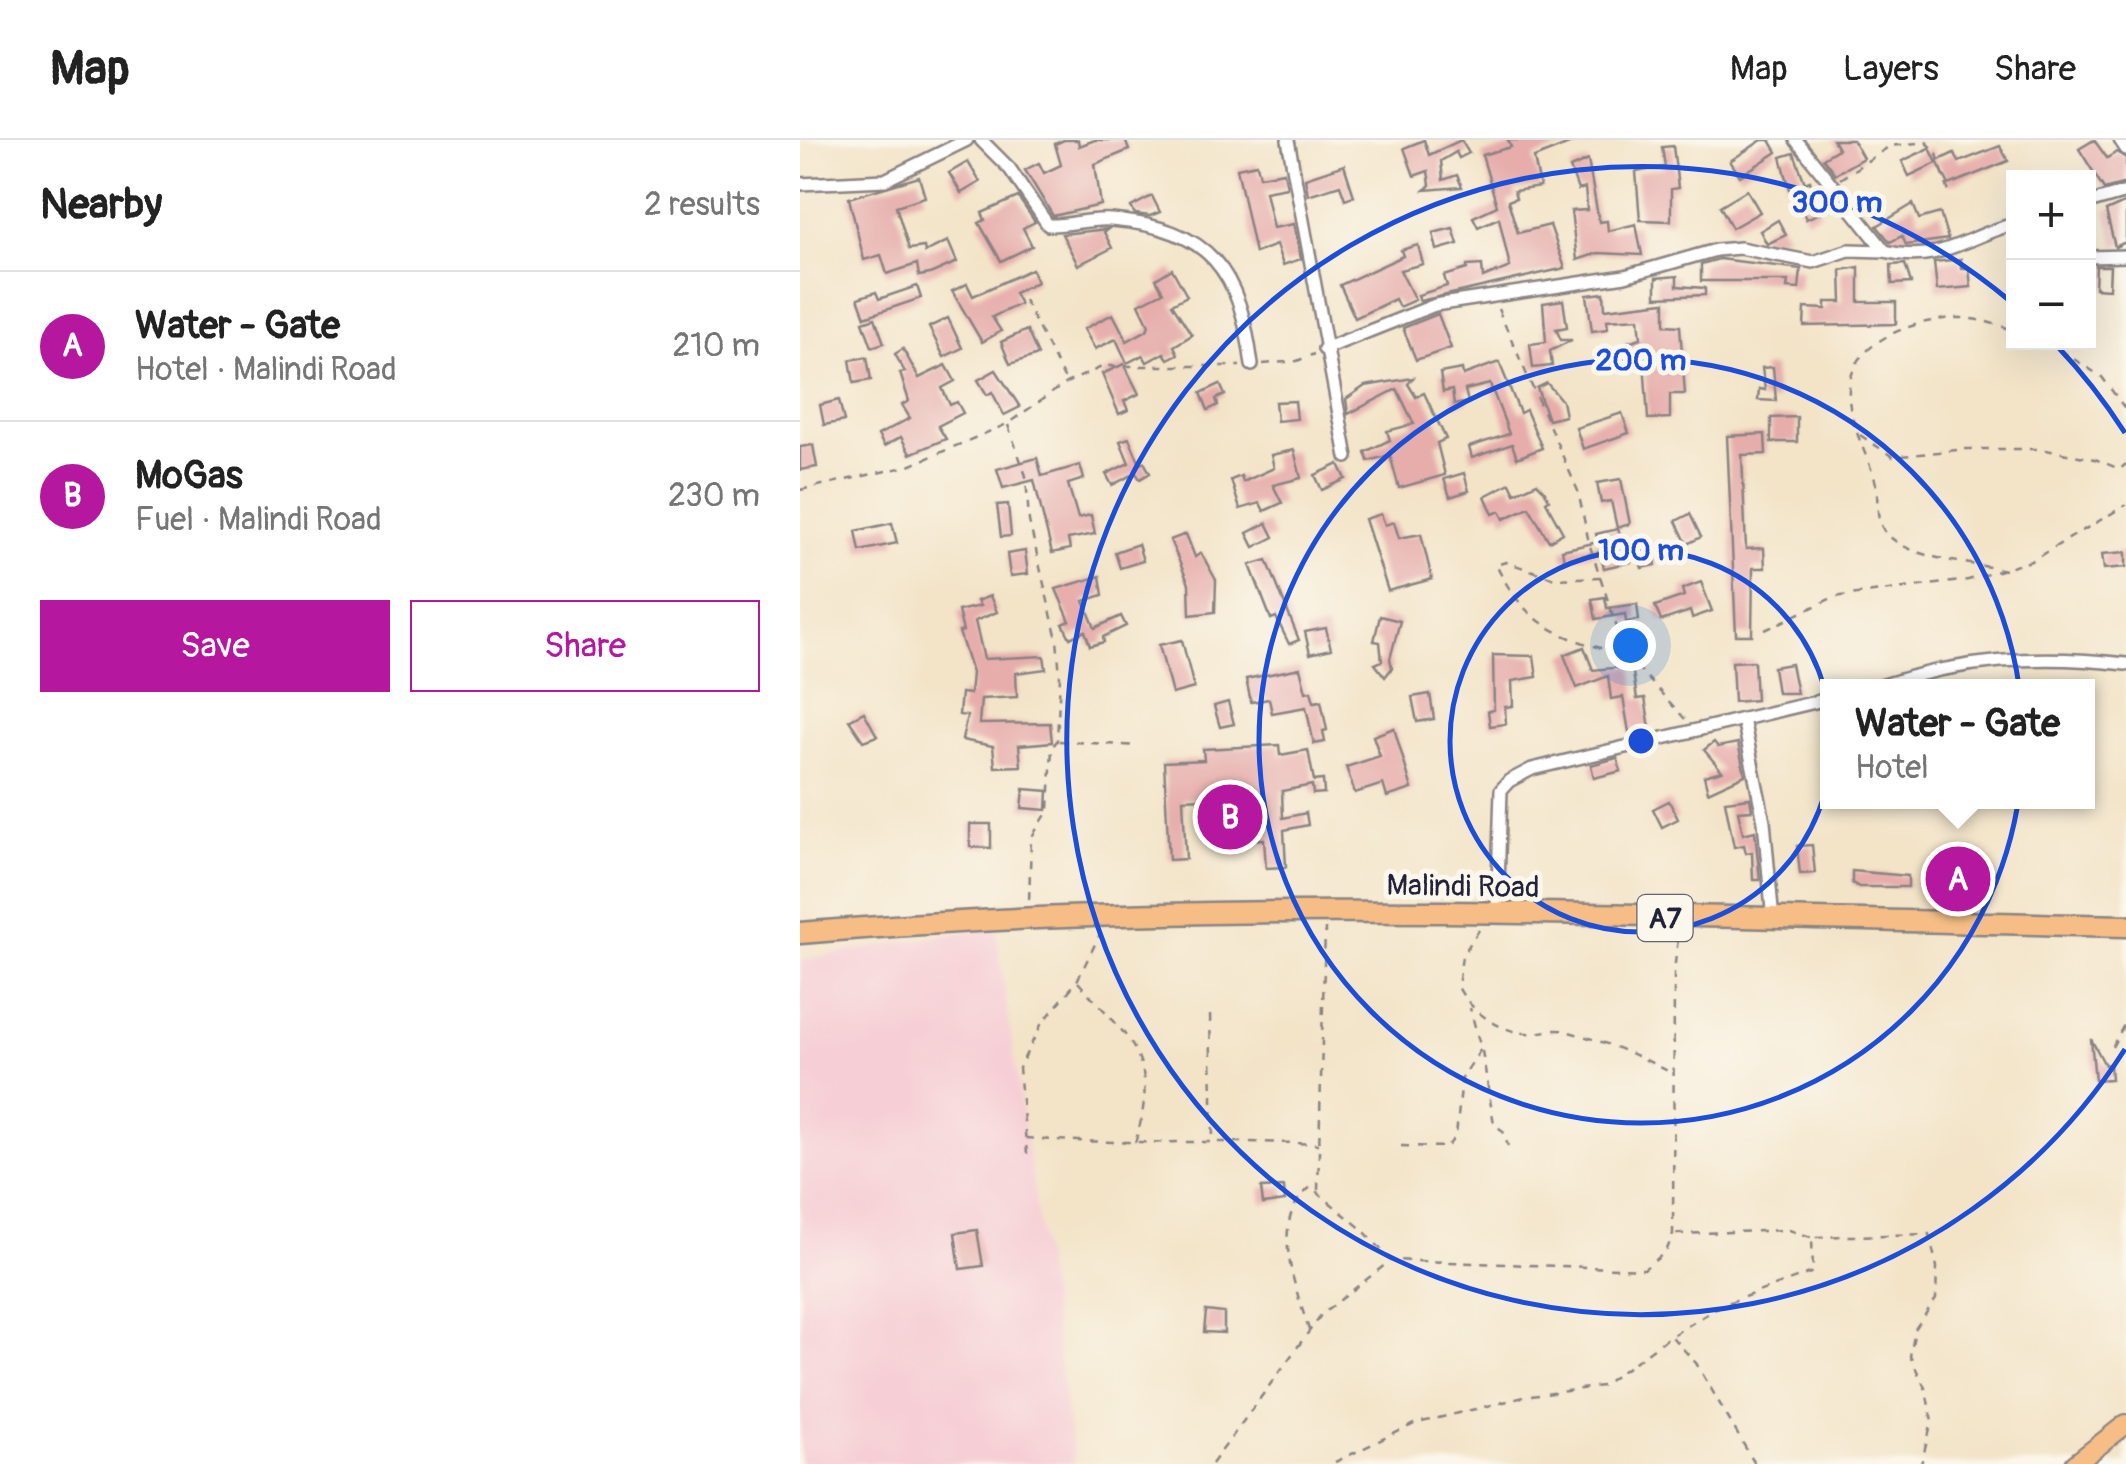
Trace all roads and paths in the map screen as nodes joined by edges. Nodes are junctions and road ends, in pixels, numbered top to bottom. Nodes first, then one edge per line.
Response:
1 (967, 140) edge
2 (981, 140) edge
3 (1288, 140) edge
4 (1796, 140) edge
5 (2120, 140) edge
6 (2126, 149) edge
7 (800, 184) edge
8 (1830, 184) junction
9 (2126, 192) edge
10 (1951, 198) dead end
11 (2096, 201) edge
12 (2006, 226) edge
13 (1885, 250) junction
14 (2126, 256) edge
15 (2096, 257) edge
16 (1494, 296) junction
17 (1024, 300) dead end
18 (2006, 328) edge
19 (1324, 349) junction
20 (2060, 350) edge
21 (1252, 365) junction
22 (1066, 384) junction
23 (2126, 410) edge
24 (1007, 424) junction
25 (1859, 434) junction
26 (1346, 457) dead end
27 (2126, 464) edge
28 (800, 490) edge
29 (2126, 505) edge
30 (2005, 570) junction
31 (1602, 577) junction
32 (1765, 630) dead end
33 (1626, 647) junction
34 (2126, 664) edge
35 (1902, 679) edge
36 (1820, 701) edge
37 (1742, 719) junction
38 (1699, 728) junction
39 (1057, 741) junction
40 (1136, 746) dead end
41 (1325, 914) junction
42 (1110, 915) junction
43 (1488, 916) junction
44 (1028, 919) junction
45 (1680, 919) junction
46 (1773, 921) junction
47 (2126, 926) edge
48 (800, 933) edge
49 (1077, 981) junction
50 (1469, 1007) junction
51 (1210, 1015) dead end
52 (2126, 1022) edge
53 (2112, 1047) dead end
54 (1481, 1049) junction
55 (1674, 1074) junction
56 (1026, 1138) junction
57 (1214, 1141) junction
58 (1135, 1143) junction
59 (1318, 1144) junction
60 (1401, 1146) dead end
61 (1508, 1146) dead end
62 (1027, 1154) dead end
63 (1318, 1192) junction
64 (1673, 1234) junction
65 (1812, 1238) junction
66 (1391, 1260) junction
67 (1309, 1330) junction
68 (1671, 1336) junction
69 (2126, 1424) edge
70 (1335, 1462) edge
71 (1212, 1464) edge
72 (1754, 1464) edge
73 (1921, 1464) edge
74 (2076, 1464) edge

1 - 7 street
2 - 21 street
3 - 19 street
4 - 8 street
5 - 6 street
8 - 10 path
8 - 13 street
9 - 11 street
12 - 13 street
13 - 16 street
14 - 15 street
16 - 19 street
16 - 31 path
17 - 22 path
18 - 25 path
19 - 21 path
19 - 26 street
20 - 23 path
21 - 22 path
22 - 24 path
24 - 28 path
24 - 39 path
25 - 27 path
25 - 30 path
29 - 30 path
30 - 32 path
31 - 33 path
31 - 33 path
33 - 38 path
34 - 35 street
36 - 37 street
37 - 38 street
37 - 46 street
38 - 43 street
39 - 40 path
39 - 44 path
41 - 42 highway, Malindi Road / A7
41 - 43 highway, Malindi Road / A7
41 - 59 path
42 - 44 highway, Malindi Road / A7
42 - 49 path
43 - 45 highway, Malindi Road / A7
43 - 50 path
44 - 48 highway, Malindi Road / A7
45 - 46 highway, Malindi Road / A7
45 - 55 path
46 - 47 highway, Malindi Road / A7
49 - 56 path
49 - 58 path
50 - 54 path
50 - 55 path
51 - 57 path
52 - 53 path
54 - 60 path
54 - 61 path
55 - 64 path
56 - 58 path
56 - 62 path
57 - 58 path
57 - 59 path
59 - 63 path
63 - 66 path
63 - 67 path
64 - 65 path
64 - 66 path
65 - 68 path
65 - 73 path
66 - 67 path
67 - 71 path
68 - 70 path
68 - 72 path
69 - 74 main road

